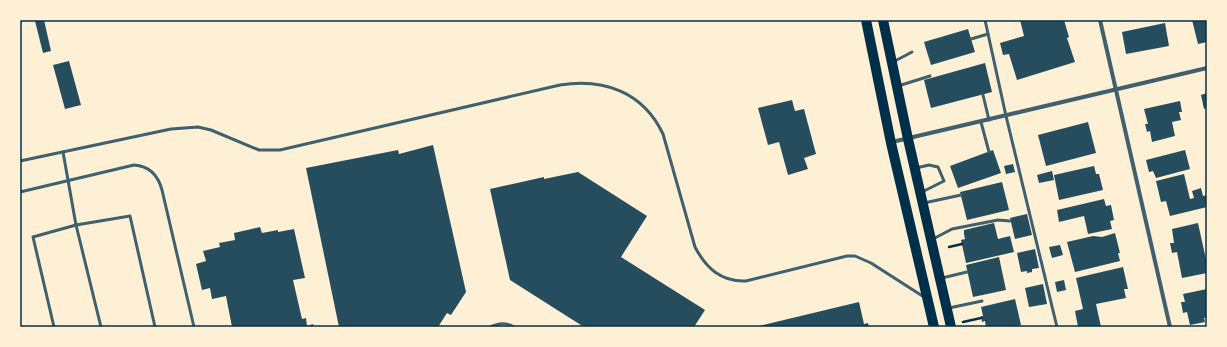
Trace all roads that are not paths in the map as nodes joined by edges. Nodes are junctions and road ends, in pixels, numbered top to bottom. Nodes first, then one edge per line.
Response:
1 (866, 20) edge
2 (883, 20) edge
3 (984, 20) edge
4 (1100, 20) edge
5 (988, 34) junction
6 (971, 39) dead end
7 (912, 52) dead end
8 (892, 62) junction
9 (1207, 68) edge
10 (930, 76) dead end
11 (897, 86) junction
12 (1116, 90) junction
13 (983, 95) dead end
14 (1006, 116) junction
15 (989, 120) junction
16 (981, 122) junction
17 (908, 139) junction
18 (891, 142) junction
19 (63, 152) junction
20 (989, 152) dead end
21 (20, 161) edge
22 (914, 168) junction
23 (69, 180) junction
24 (20, 192) edge
25 (920, 192) junction
26 (961, 195) dead end
27 (922, 203) junction
28 (1010, 221) dead end
29 (76, 224) junction
30 (931, 240) junction
31 (967, 272) dead end
32 (940, 278) junction
33 (927, 299) junction
34 (982, 301) dead end
35 (947, 308) junction
36 (951, 326) edge
37 (54, 327) edge
38 (101, 327) edge
39 (155, 327) edge
40 (194, 327) edge
41 (490, 327) edge
42 (514, 327) edge
43 (934, 327) edge
44 (1057, 327) edge
45 (1170, 327) edge

1 - 18 main road
2 - 8 main road
3 - 5 lane
4 - 12 street
5 - 6 lane
5 - 14 lane
7 - 8 lane
8 - 11 main road
9 - 12 street
10 - 11 lane
11 - 17 main road
12 - 14 street
12 - 45 street
13 - 15 lane
14 - 15 street
14 - 44 lane
15 - 16 street
16 - 17 street
16 - 20 lane
17 - 18 street
17 - 22 main road
18 - 33 main road
19 - 21 lane
19 - 23 lane
19 - 33 lane
22 - 25 main road
22 - 25 lane
23 - 24 lane
23 - 29 lane
23 - 40 lane
25 - 27 main road
26 - 27 lane
27 - 30 main road
28 - 30 lane
29 - 37 lane
29 - 38 lane
29 - 39 lane
30 - 32 main road
31 - 32 lane
32 - 35 main road
33 - 43 main road
34 - 35 lane
35 - 36 main road
41 - 42 lane

